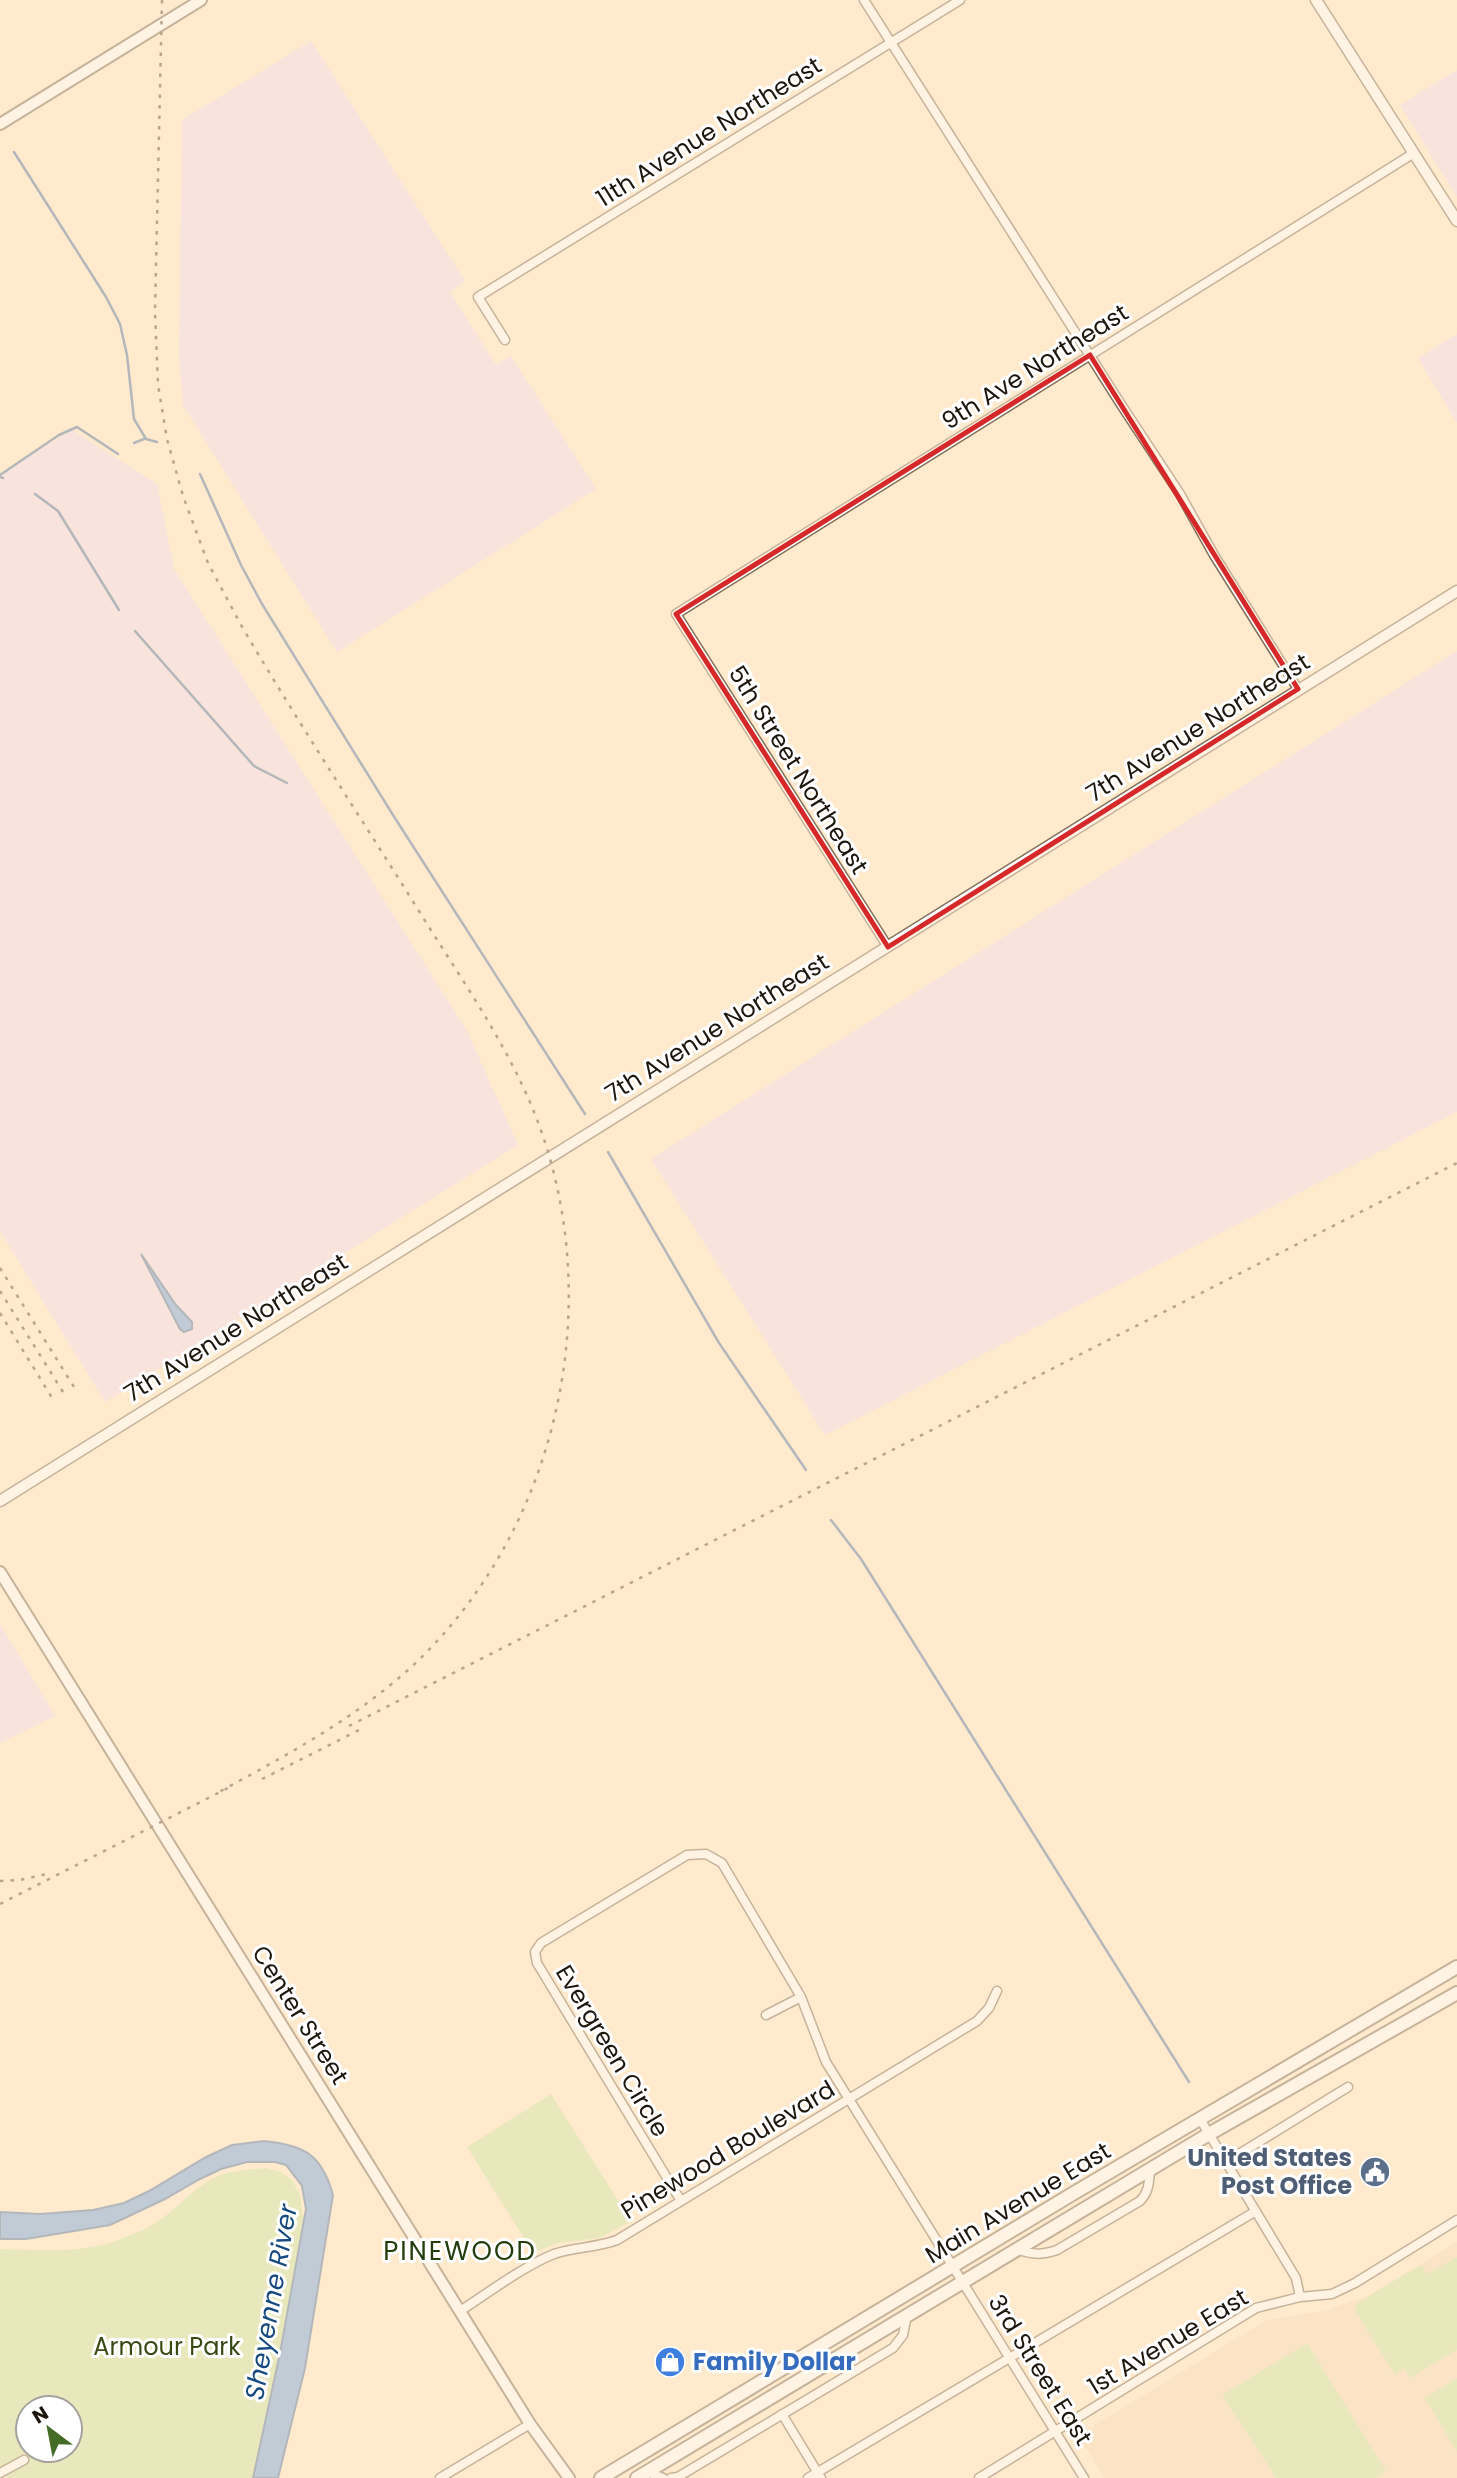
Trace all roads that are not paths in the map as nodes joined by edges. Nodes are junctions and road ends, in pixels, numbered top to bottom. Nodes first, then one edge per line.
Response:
1 (201, 0) edge
2 (864, 0) edge
3 (960, 0) edge
4 (1315, 0) edge
5 (892, 43) junction
6 (0, 124) edge
7 (1414, 153) junction
8 (1457, 221) edge
9 (505, 340) dead end
10 (1090, 355) junction
11 (1457, 591) edge
12 (676, 614) joint
13 (1298, 689) junction
14 (888, 947) junction
15 (0, 1501) edge
16 (0, 1572) edge
17 (1457, 1967) edge
18 (997, 1991) dead end
19 (1457, 1993) edge
20 (801, 1997) junction
21 (766, 2015) dead end
22 (1348, 2087) dead end
23 (850, 2099) junction
24 (1200, 2119) junction
25 (1209, 2134) junction
26 (1226, 2162) junction
27 (1150, 2170) junction
28 (681, 2201) junction
29 (1256, 2210) junction
30 (1457, 2220) edge
31 (1017, 2249) junction
32 (954, 2266) junction
33 (963, 2282) junction
34 (1300, 2297) junction
35 (460, 2311) junction
36 (907, 2315) junction
37 (1010, 2358) junction
38 (782, 2414) junction
39 (530, 2424) junction
40 (1056, 2432) junction
41 (17, 2464) edge
42 (0, 2473) edge
43 (642, 2475) edge
44 (819, 2475) edge
45 (440, 2478) edge
46 (569, 2478) edge
47 (601, 2478) edge
48 (663, 2478) edge
49 (671, 2478) edge
50 (808, 2478) edge
51 (979, 2478) edge
52 (1084, 2478) edge

1 - 6 main road
2 - 5 street
3 - 5 street, 11th Avenue Northeast
4 - 7 street
5 - 9 street, 11th Avenue Northeast
5 - 10 street
7 - 8 street
7 - 10 street, 9th Ave Northeast
10 - 12 street, 9th Ave Northeast
10 - 13 street
11 - 13 street, 7th Avenue Northeast
12 - 14 street, 5th Street Northeast
13 - 14 street, 7th Avenue Northeast
14 - 15 street, 7th Avenue Northeast
16 - 35 main road, Center Street
17 - 24 main road, Main Avenue East
18 - 23 street, Pinewood Boulevard
19 - 25 main road, Main Avenue East
20 - 21 street
20 - 23 street, Evergreen Circle
20 - 28 street, Evergreen Circle
22 - 26 street
23 - 28 street, Pinewood Boulevard
23 - 32 street, Evergreen Circle
24 - 25 street
24 - 32 main road, Main Avenue East
25 - 26 street
25 - 27 main road, Main Avenue East
26 - 29 street
27 - 31 main road, Main Avenue East
27 - 31 street
28 - 35 street, Pinewood Boulevard
29 - 34 street
29 - 37 street
30 - 34 street, 1st Avenue East
31 - 33 main road, Main Avenue East
32 - 33 street, 3rd Street East
32 - 47 main road, Main Avenue East
33 - 36 main road, Main Avenue East
33 - 37 street, 3rd Street East
34 - 40 street, 1st Avenue East
35 - 39 main road, Center Street
36 - 38 street
36 - 43 main road, Main Avenue East
37 - 40 street, 3rd Street East
37 - 44 street
38 - 44 street
38 - 49 street
39 - 45 street
39 - 46 main road, Center Street
40 - 51 street, 1st Avenue East
40 - 52 street, 3rd Street East
41 - 42 street
43 - 48 street
44 - 50 street

